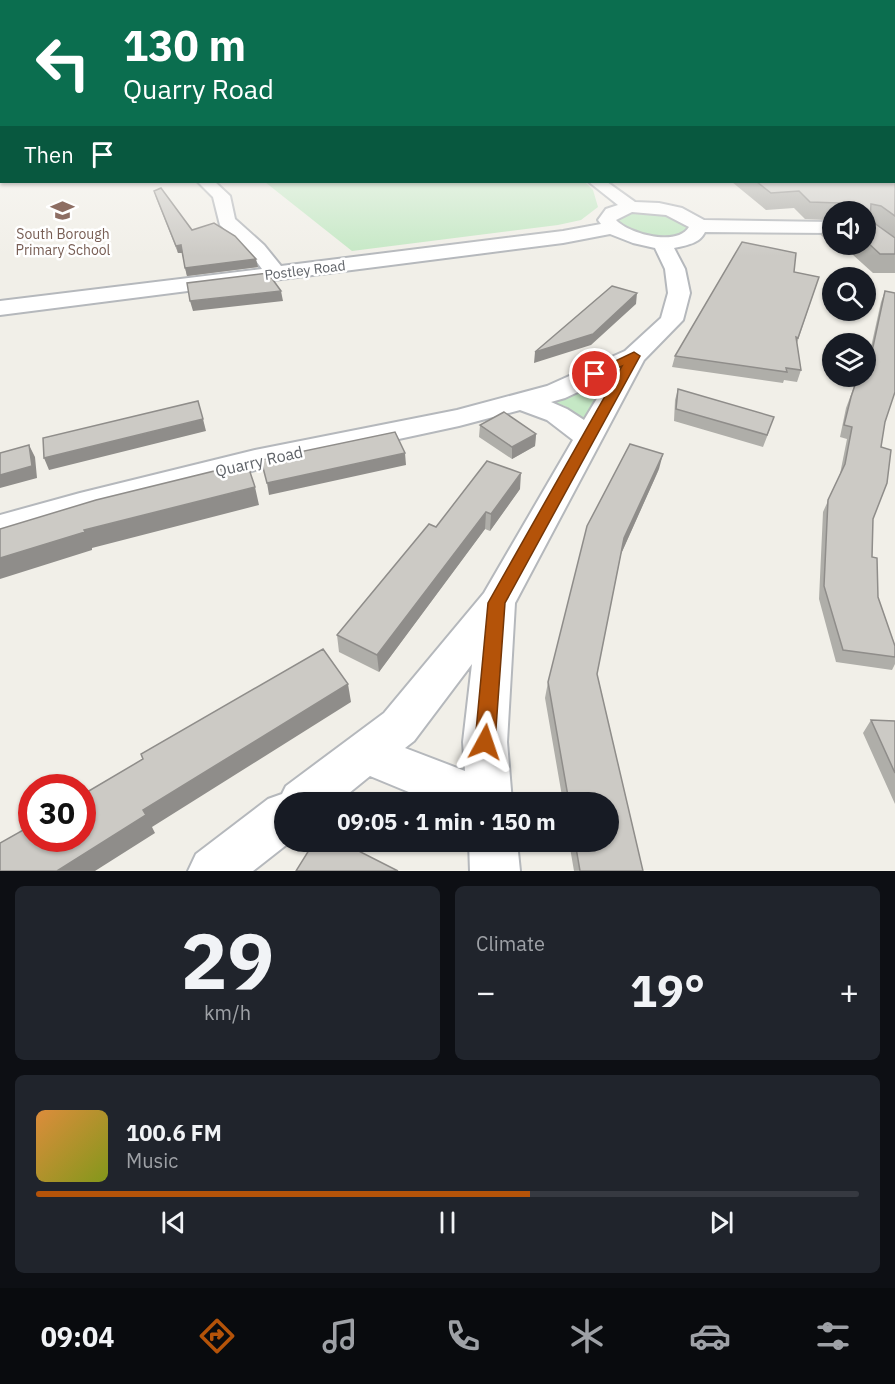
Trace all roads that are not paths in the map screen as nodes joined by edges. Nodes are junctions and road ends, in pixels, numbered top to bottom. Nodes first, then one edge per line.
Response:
1 (207, 183) edge
2 (598, 183) edge
3 (631, 207) junction
4 (699, 226) junction
5 (822, 227) edge
6 (610, 228) junction
7 (662, 243) junction
8 (276, 274) junction
9 (0, 308) edge
10 (634, 356) junction
11 (520, 402) junction
12 (588, 438) junction
13 (0, 527) edge
14 (497, 603) junction
15 (366, 753) junction
16 (315, 792) edge
17 (463, 792) edge
18 (488, 792) edge
19 (274, 824) edge
20 (494, 852) edge
21 (213, 871) edge
22 (495, 871) edge

1 - 8 street
2 - 3 street
3 - 4 street
3 - 6 street
4 - 5 street
4 - 7 street
6 - 7 street
6 - 8 street, Postley Road
7 - 10 street
8 - 9 street, Postley Road
10 - 11 street, Quarry Road
10 - 12 street
11 - 12 street, Quarry Road
11 - 13 street, Quarry Road
12 - 14 street
14 - 15 street
14 - 18 street
15 - 16 street
15 - 17 street
19 - 21 street
20 - 22 street

